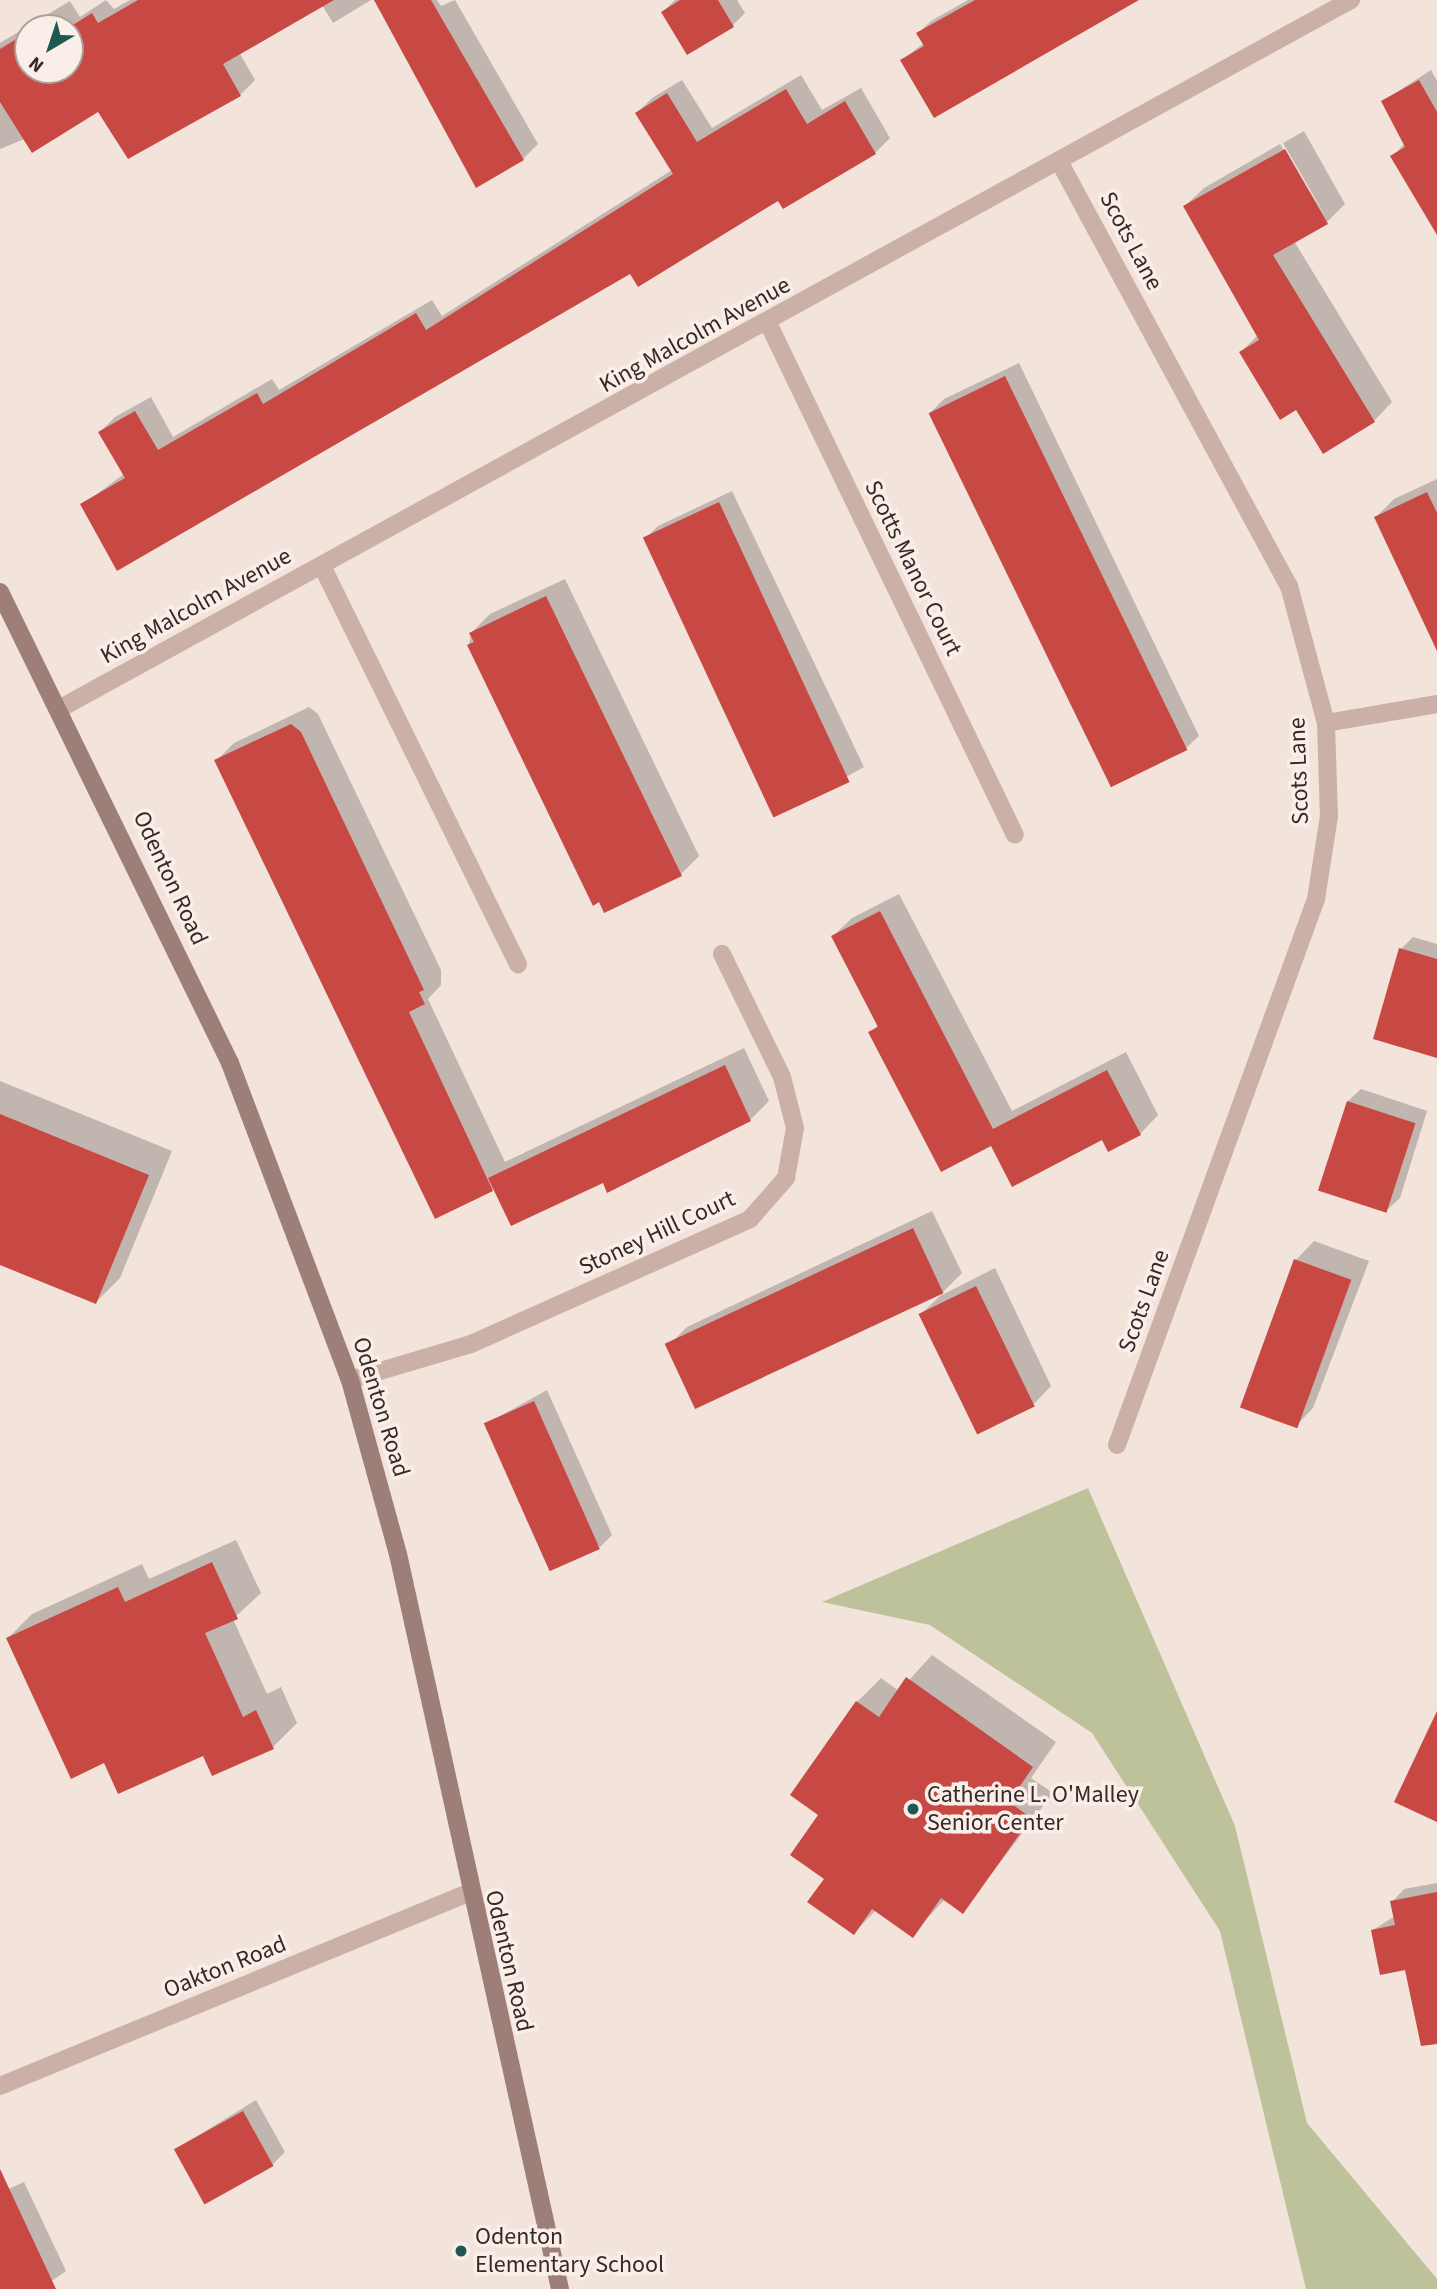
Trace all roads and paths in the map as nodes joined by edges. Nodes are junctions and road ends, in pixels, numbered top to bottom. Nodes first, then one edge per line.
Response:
1 (1351, 0) edge
2 (1060, 163) junction
3 (768, 323) junction
4 (323, 566) junction
5 (0, 592) edge
6 (1437, 704) edge
7 (59, 709) junction
8 (1326, 723) junction
9 (1015, 835) dead end
10 (722, 954) dead end
11 (518, 964) dead end
12 (350, 1380) junction
13 (1117, 1446) dead end
14 (468, 1894) junction
15 (0, 2086) edge
16 (560, 2289) edge

1 - 2 street, King Malcolm Avenue
2 - 3 street, King Malcolm Avenue
2 - 8 street, Scots Lane
3 - 4 street, King Malcolm Avenue
3 - 9 street, Scotts Manor Court
4 - 7 street, King Malcolm Avenue
4 - 11 street
5 - 7 street, Odenton Road
6 - 8 street
7 - 12 street, Odenton Road
8 - 13 street, Scots Lane
10 - 12 street, Stoney Hill Court
12 - 14 street, Odenton Road
14 - 15 street, Oakton Road
14 - 16 street, Odenton Road

